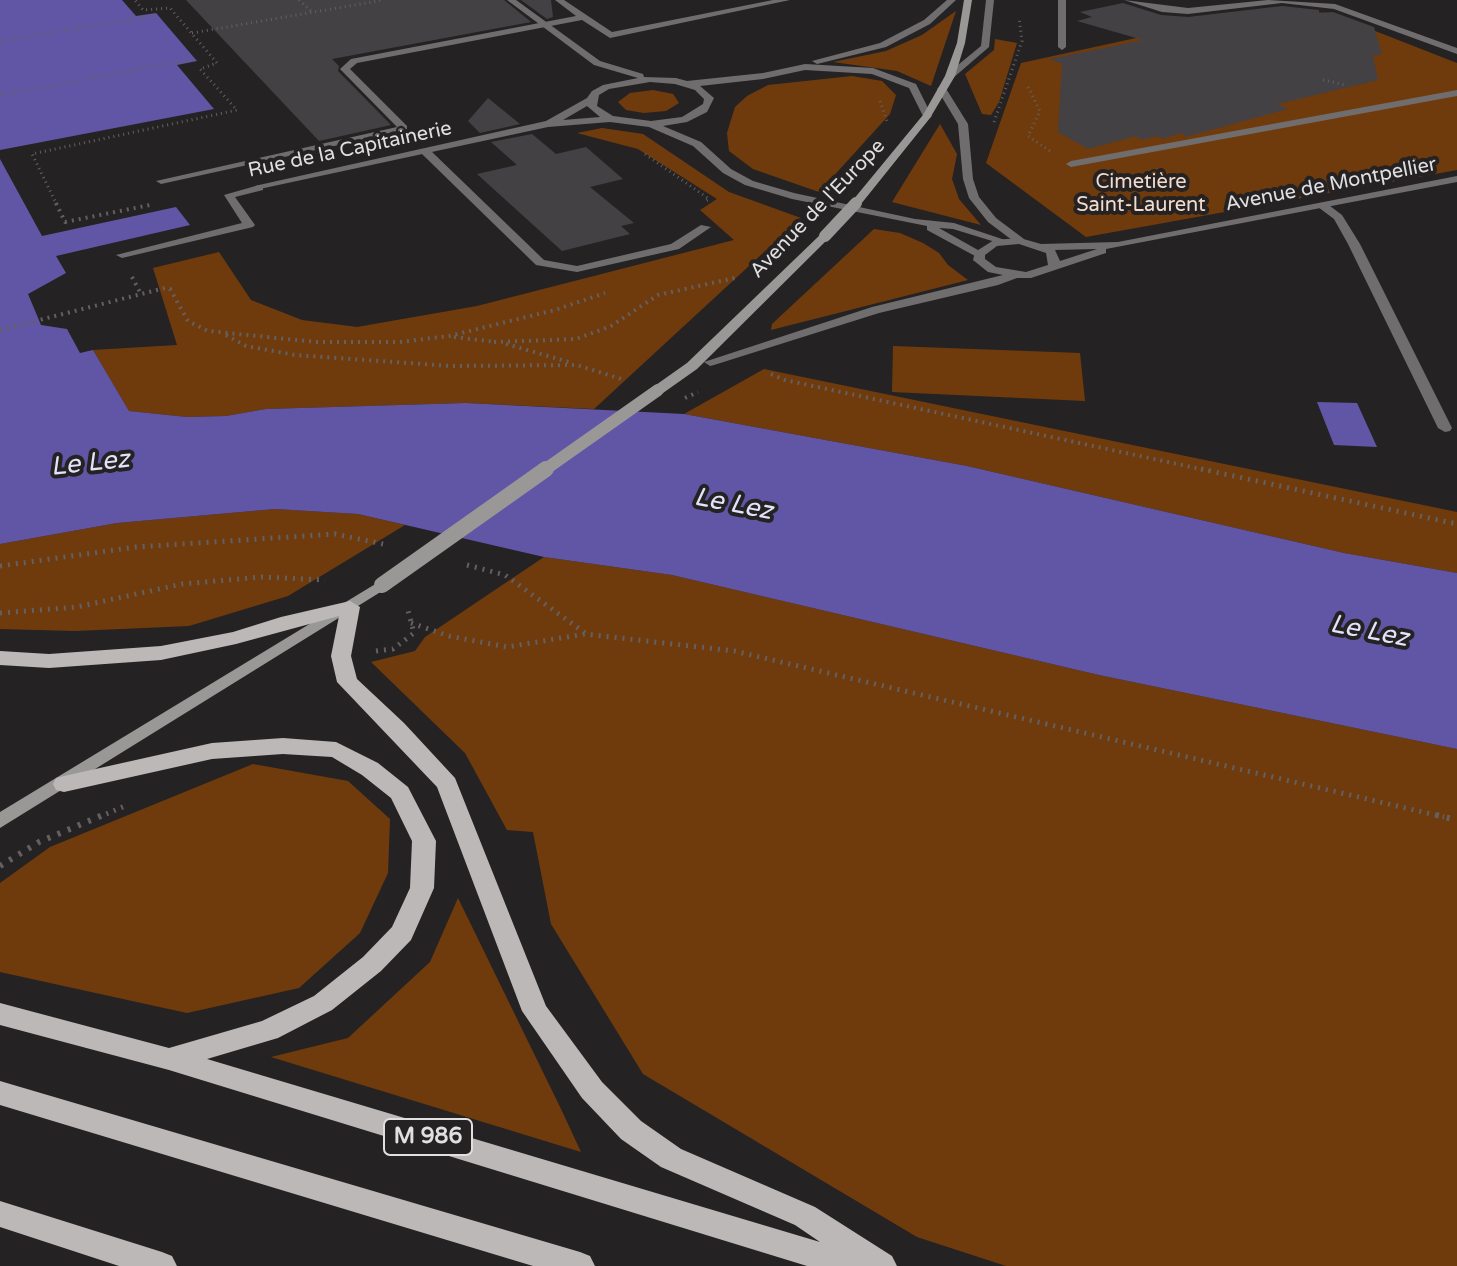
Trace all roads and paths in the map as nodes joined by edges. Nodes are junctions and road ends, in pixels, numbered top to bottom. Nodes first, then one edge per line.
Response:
1 (135, 0) edge
2 (299, 0) edge
3 (384, 0) edge
4 (511, 0) edge
5 (559, 0) edge
6 (786, 0) edge
7 (952, 0) edge
8 (968, 0) edge
9 (990, 0) edge
10 (1062, 0) edge
11 (1128, 0) edge
12 (1256, 1) edge
13 (312, 12) junction
14 (1019, 14) dead end
15 (158, 15) dead end
16 (583, 17) junction
17 (546, 24) junction
18 (192, 33) junction
19 (0, 41) edge
20 (1062, 47) dead end
21 (1457, 51) edge
22 (196, 59) dead end
23 (597, 63) junction
24 (805, 67) junction
25 (763, 76) junction
26 (950, 76) junction
27 (650, 79) junction
28 (688, 84) junction
29 (606, 87) junction
30 (1028, 87) dead end
31 (942, 89) junction
32 (1457, 93) edge
33 (0, 95) edge
34 (880, 97) dead end
35 (709, 98) junction
36 (591, 100) junction
37 (696, 115) junction
38 (927, 116) junction
39 (610, 119) junction
40 (994, 123) dead end
41 (548, 124) junction
42 (651, 124) junction
43 (878, 132) dead end
44 (697, 144) junction
45 (657, 147) dead end
46 (426, 152) junction
47 (1071, 164) joint
48 (1457, 179) edge
49 (161, 181) dead end
50 (163, 203) dead end
51 (1322, 205) junction
52 (915, 222) junction
53 (705, 227) joint
54 (1002, 241) junction
55 (1020, 241) junction
56 (1118, 245) junction
57 (1043, 247) junction
58 (979, 254) junction
59 (122, 255) dead end
60 (1054, 265) junction
61 (1014, 275) junction
62 (746, 276) dead end
63 (616, 288) dead end
64 (0, 330) edge
65 (222, 332) junction
66 (449, 336) junction
67 (494, 342) junction
68 (710, 362) joint
69 (577, 365) junction
70 (692, 366) junction
71 (760, 369) dead end
72 (631, 382) dead end
73 (1445, 428) dead end
74 (1457, 524) edge
75 (394, 546) dead end
76 (464, 564) dead end
77 (0, 566) edge
78 (359, 601) junction
79 (0, 613) edge
80 (411, 623) dead end
81 (585, 634) junction
82 (0, 658) edge
83 (64, 784) junction
84 (1457, 820) edge
85 (0, 821) edge
86 (0, 1014) edge
87 (169, 1059) junction
88 (0, 1093) edge
89 (0, 1214) edge
90 (162, 1266) edge
91 (580, 1266) edge
92 (853, 1266) edge
93 (882, 1266) edge

1 - 18 path
2 - 13 path
3 - 13 path
4 - 17 street
5 - 16 street
6 - 16 street
7 - 24 street
8 - 26 main road, Avenue de l'Europe
9 - 26 street
10 - 20 street
11 - 12 street
12 - 21 street
13 - 18 path
14 - 40 path
15 - 19 path
16 - 17 street
17 - 23 street
17 - 49 street
18 - 50 path
22 - 33 path
23 - 27 street
23 - 29 street
24 - 25 street
24 - 38 street
25 - 28 street
25 - 35 street
26 - 31 main road, Avenue de l'Europe
27 - 28 street
27 - 29 street
28 - 35 street
29 - 36 street, Rue de la Capitainerie
30 - 47 path
31 - 38 main road, Avenue de l'Europe
31 - 55 street
32 - 47 street
34 - 43 path
35 - 37 street
36 - 39 street
36 - 41 street, Rue de la Capitainerie
37 - 42 street
37 - 44 street
38 - 70 main road, Avenue de l'Europe, bridge
39 - 41 street, Rue de la Capitainerie
39 - 42 street, Rue de la Capitainerie
41 - 46 street, Rue de la Capitainerie
42 - 44 street
44 - 52 street
45 - 53 path
46 - 53 street
46 - 59 street, Rue de la Capitainerie
48 - 51 street, Avenue de Montpellier
51 - 56 street, Avenue de Montpellier
51 - 73 street
52 - 54 street
52 - 58 street
54 - 55 street
54 - 58 street
55 - 57 street, Avenue de Montpellier
56 - 57 street, Avenue de Montpellier
56 - 60 street, Avenue de Montpellier
57 - 60 street
58 - 61 street
60 - 61 street, Avenue de Montpellier
61 - 68 street, Avenue de Montpellier
62 - 67 path
63 - 66 path
64 - 65 path
65 - 66 path
65 - 69 path
66 - 67 path
67 - 69 path
68 - 70 main road
69 - 72 path
70 - 78 main road, bridge
71 - 74 path
75 - 77 path
76 - 81 path
78 - 79 path
78 - 82 main road
78 - 83 main road
78 - 93 main road
80 - 81 path
81 - 84 path
83 - 85 main road
83 - 87 main road
86 - 87 main road, M 986
87 - 92 main road, M 986
88 - 91 main road
89 - 90 main road

